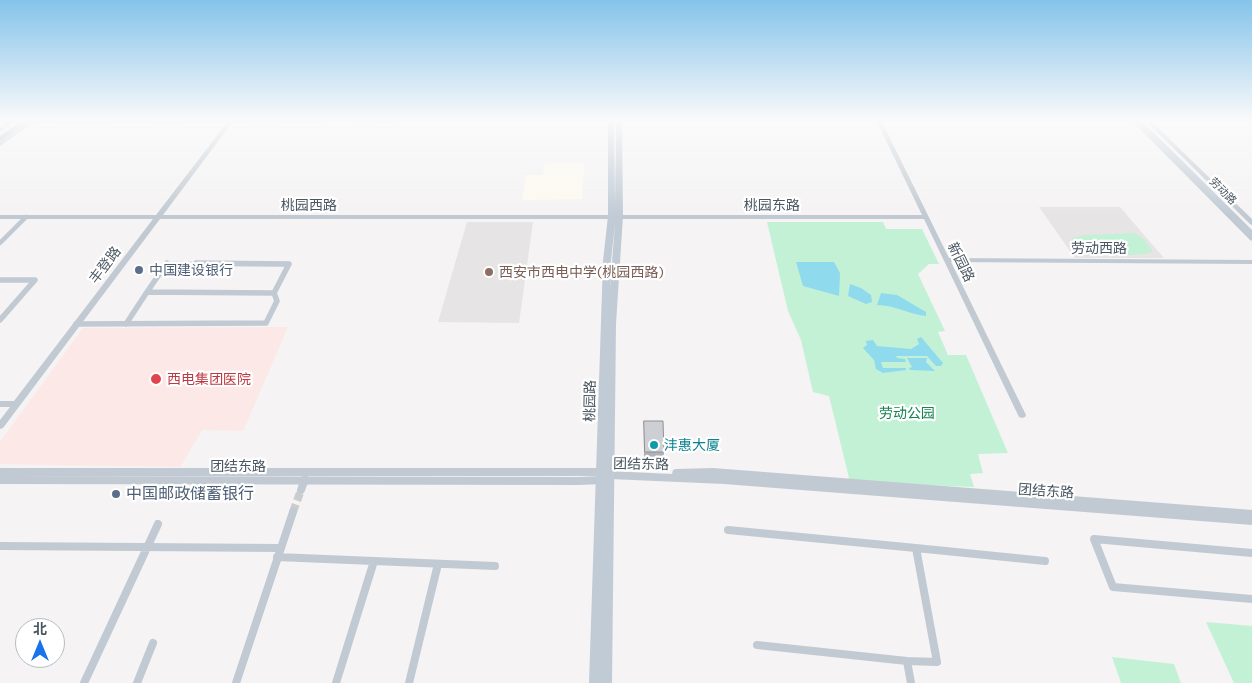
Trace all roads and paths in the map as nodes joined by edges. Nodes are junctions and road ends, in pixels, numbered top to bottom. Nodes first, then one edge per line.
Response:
1 (206, 152) edge
2 (613, 152) edge
3 (618, 152) edge
4 (895, 152) edge
5 (1165, 152) edge
6 (1170, 152) edge
7 (1177, 152) edge
8 (1178, 152) edge
9 (616, 216) junction
10 (0, 217) edge
11 (26, 217) junction
12 (157, 217) junction
13 (926, 218) junction
14 (1252, 223) edge
15 (1252, 228) edge
16 (1252, 234) edge
17 (1252, 239) edge
18 (0, 243) edge
19 (947, 260) junction
20 (1252, 262) edge
21 (0, 280) edge
22 (147, 292) junction
23 (274, 293) junction
24 (0, 320) edge
25 (76, 324) junction
26 (126, 324) junction
27 (0, 404) edge
28 (16, 404) junction
29 (1022, 415) dead end
30 (0, 426) edge
31 (0, 472) edge
32 (606, 474) junction
33 (305, 479) junction
34 (0, 480) edge
35 (301, 490) tunnel mouth
36 (293, 512) tunnel mouth
37 (1252, 514) edge
38 (1252, 521) edge
39 (158, 524) dead end
40 (728, 530) dead end
41 (146, 545) junction
42 (0, 546) edge
43 (280, 548) junction
44 (916, 548) junction
45 (1252, 553) edge
46 (277, 557) junction
47 (374, 561) junction
48 (1045, 561) dead end
49 (438, 564) junction
50 (495, 566) dead end
51 (1252, 599) edge
52 (153, 643) dead end
53 (757, 645) dead end
54 (908, 661) junction
55 (84, 683) edge
56 (136, 683) edge
57 (236, 683) edge
58 (336, 683) edge
59 (409, 683) edge
60 (596, 683) edge
61 (606, 683) edge
62 (911, 683) edge

1 - 12 street, 丰登路
2 - 9 main road, 桃园路
3 - 9 main road, 桃园路
4 - 13 street, 新园路
5 - 17 street
6 - 16 main road, 劳动路
7 - 15 main road, 劳动路
8 - 14 street
9 - 12 street, 桃园西路
9 - 13 street, 桃园东路
9 - 32 main road, 桃园路
10 - 11 street, 桃园西路
11 - 12 street, 桃园西路
11 - 18 street
12 - 25 street, 丰登路
13 - 19 street, 新园路
19 - 20 street, 劳动西路
19 - 29 street, 新园路
21 - 24 street
22 - 23 street
22 - 23 street
22 - 26 street
23 - 26 street
25 - 26 street
25 - 28 street, 丰登路
27 - 28 street
28 - 30 street, 丰登路
31 - 32 street
32 - 33 street, 团结东路
32 - 37 street
32 - 38 street, 团结东路
32 - 60 main road, 桃园路
32 - 61 main road, 桃园路
33 - 34 street, 团结东路
33 - 35 street
36 - 43 street
39 - 41 street
40 - 44 street
41 - 42 street
41 - 43 street
41 - 55 street
43 - 46 street
44 - 48 street
44 - 54 street
45 - 51 street
46 - 47 street
46 - 57 street
47 - 49 street
47 - 58 street
49 - 50 street
49 - 59 street
52 - 56 street
53 - 54 street
54 - 62 street

